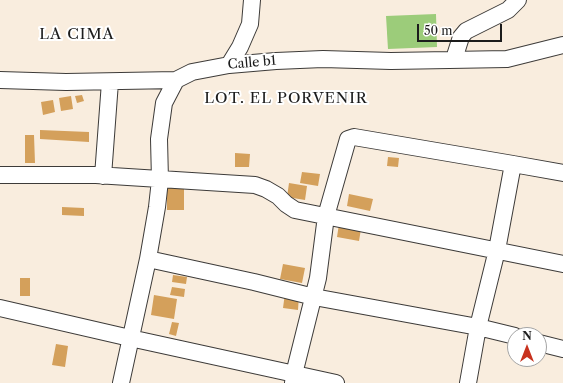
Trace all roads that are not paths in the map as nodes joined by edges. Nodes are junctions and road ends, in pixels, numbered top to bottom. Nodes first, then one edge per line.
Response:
1 (252, 0) edge
2 (518, 0) edge
3 (563, 45) edge
4 (454, 60) junction
5 (229, 65) junction
6 (0, 80) edge
7 (176, 80) junction
8 (110, 82) junction
9 (513, 164) junction
10 (563, 173) edge
11 (0, 175) edge
12 (103, 176) junction
13 (160, 180) junction
14 (326, 216) junction
15 (497, 250) junction
16 (148, 259) junction
17 (563, 264) edge
18 (314, 297) junction
19 (0, 308) edge
20 (478, 327) junction
21 (507, 334) edge
22 (130, 338) junction
23 (547, 345) edge
24 (563, 349) edge
25 (294, 378) edge
26 (121, 383) edge
27 (336, 383) edge
28 (468, 383) edge

1 - 5 street
2 - 4 street
3 - 4 street, Calle b1
4 - 5 street, Calle b1
5 - 7 street, Calle b1
6 - 8 street, Calle b1
7 - 8 street, Calle b1
7 - 13 street
8 - 12 street
9 - 10 street
9 - 14 street
9 - 15 street
11 - 12 street
12 - 13 street
13 - 14 street
13 - 16 street
14 - 15 street
14 - 18 street
15 - 17 street
15 - 20 street
16 - 18 street
16 - 22 street
18 - 20 street
18 - 25 street
19 - 22 street
20 - 21 street
20 - 28 street
22 - 25 street
22 - 26 street
23 - 24 street
25 - 27 street

